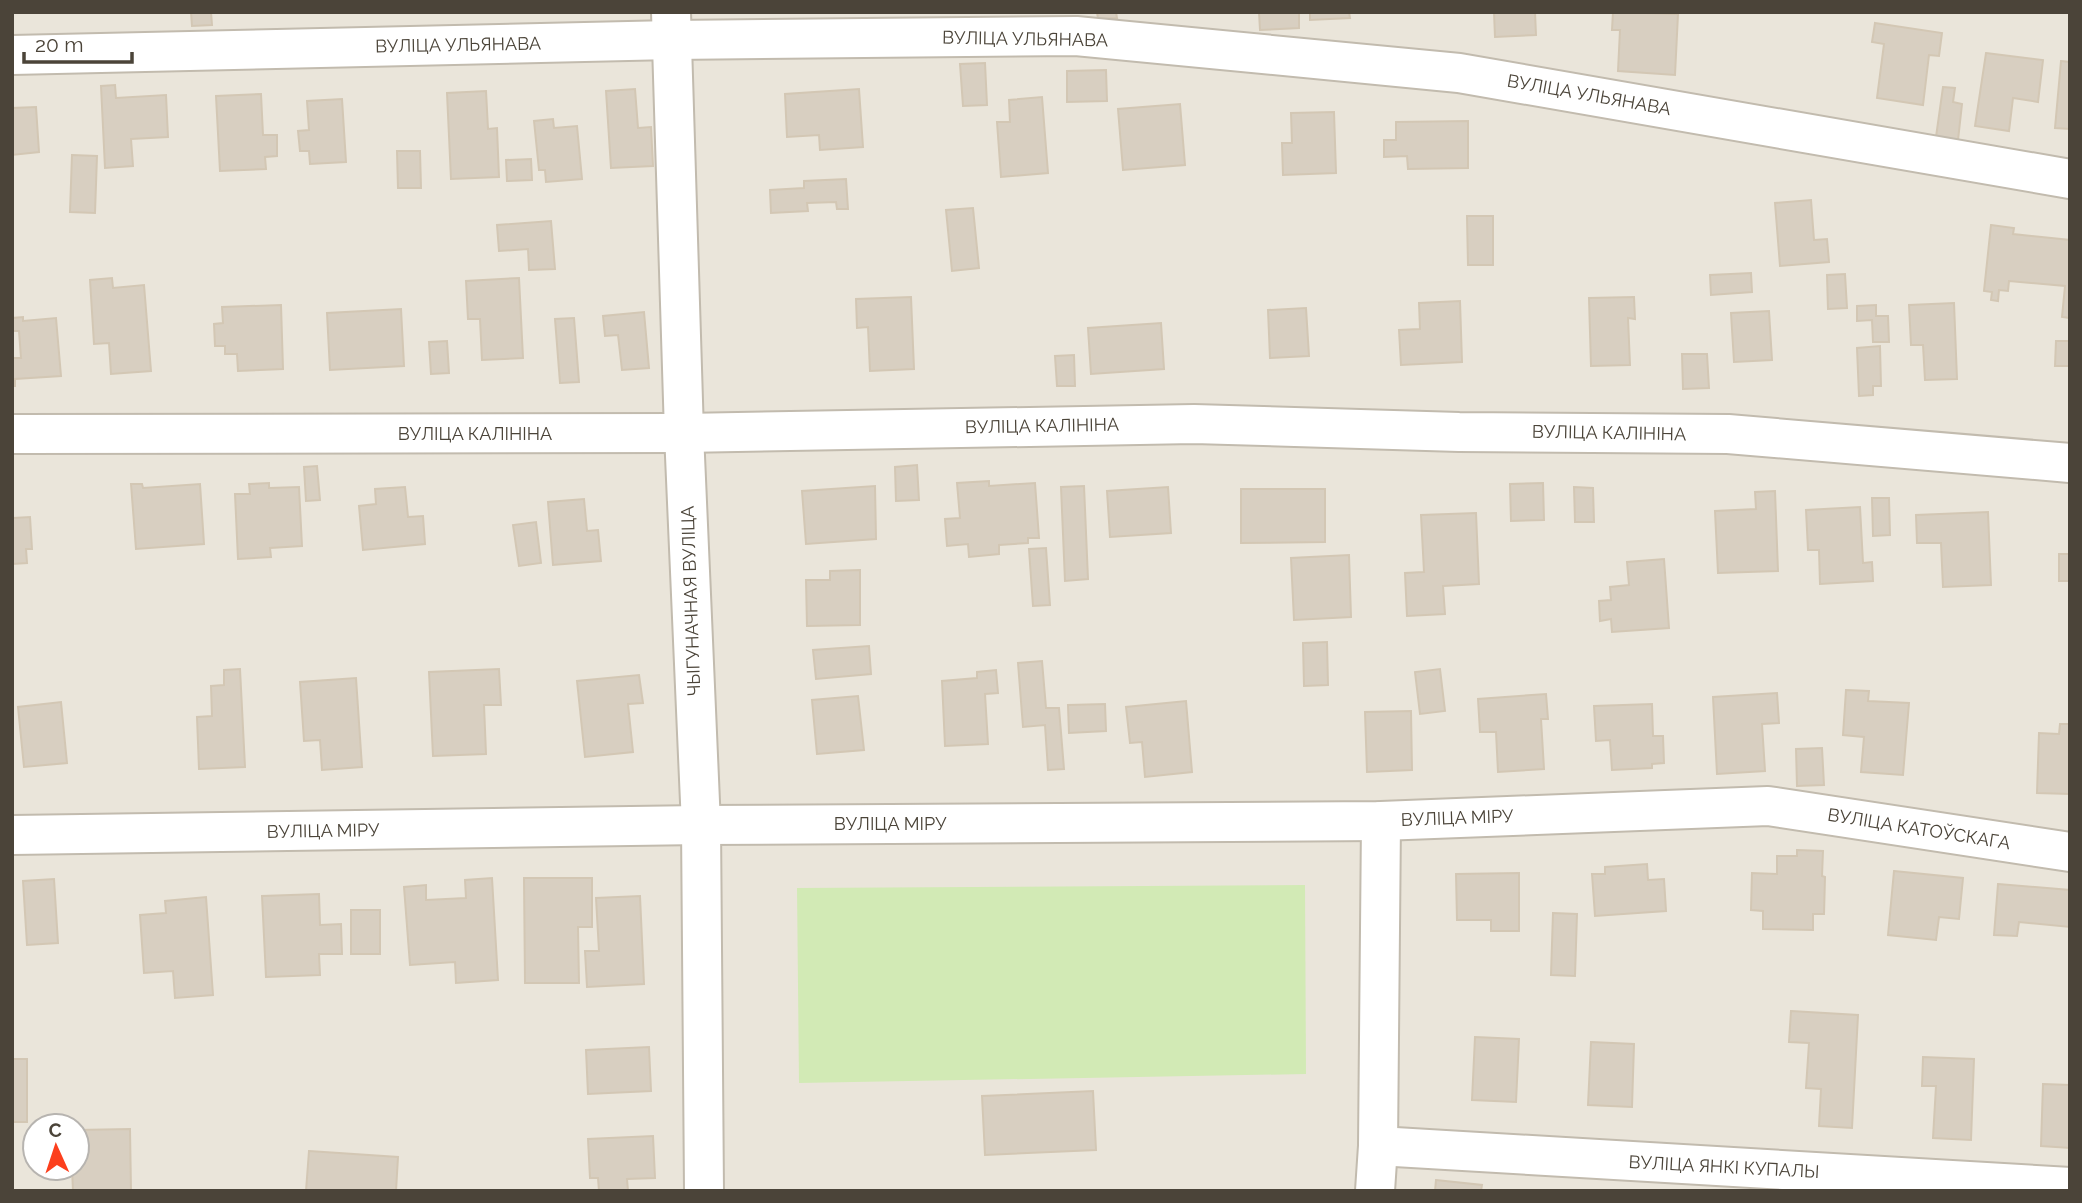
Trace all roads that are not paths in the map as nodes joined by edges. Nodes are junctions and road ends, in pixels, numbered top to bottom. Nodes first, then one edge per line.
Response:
1 (671, 26) edge
2 (12, 55) edge
3 (2070, 179) edge
4 (684, 433) junction
5 (12, 434) edge
6 (2070, 463) edge
7 (1768, 806) joint
8 (1381, 821) junction
9 (701, 825) junction
10 (12, 835) edge
11 (2070, 852) edge
12 (1378, 1146) junction
13 (2070, 1187) edge
14 (704, 1191) edge
15 (1375, 1191) edge

1 - 2 street, ВУЛІЦА УЛЬЯНАВА
1 - 3 street, ВУЛІЦА УЛЬЯНАВА
1 - 4 street, ЧЫГУНАЧНАЯ ВУЛІЦА
4 - 5 street, ВУЛІЦА КАЛІНІНА
4 - 6 street, ВУЛІЦА КАЛІНІНА
4 - 9 street, ЧЫГУНАЧНАЯ ВУЛІЦА
7 - 8 street, ВУЛІЦА МІРУ
7 - 11 street, ВУЛІЦА КАТОЎСКАГА
8 - 9 street, ВУЛІЦА МІРУ
8 - 12 street
9 - 10 street, ВУЛІЦА МІРУ
9 - 14 street, ЧЫГУНАЧНАЯ ВУЛІЦА
12 - 13 street, ВУЛІЦА ЯНКІ КУПАЛЫ
12 - 15 street

